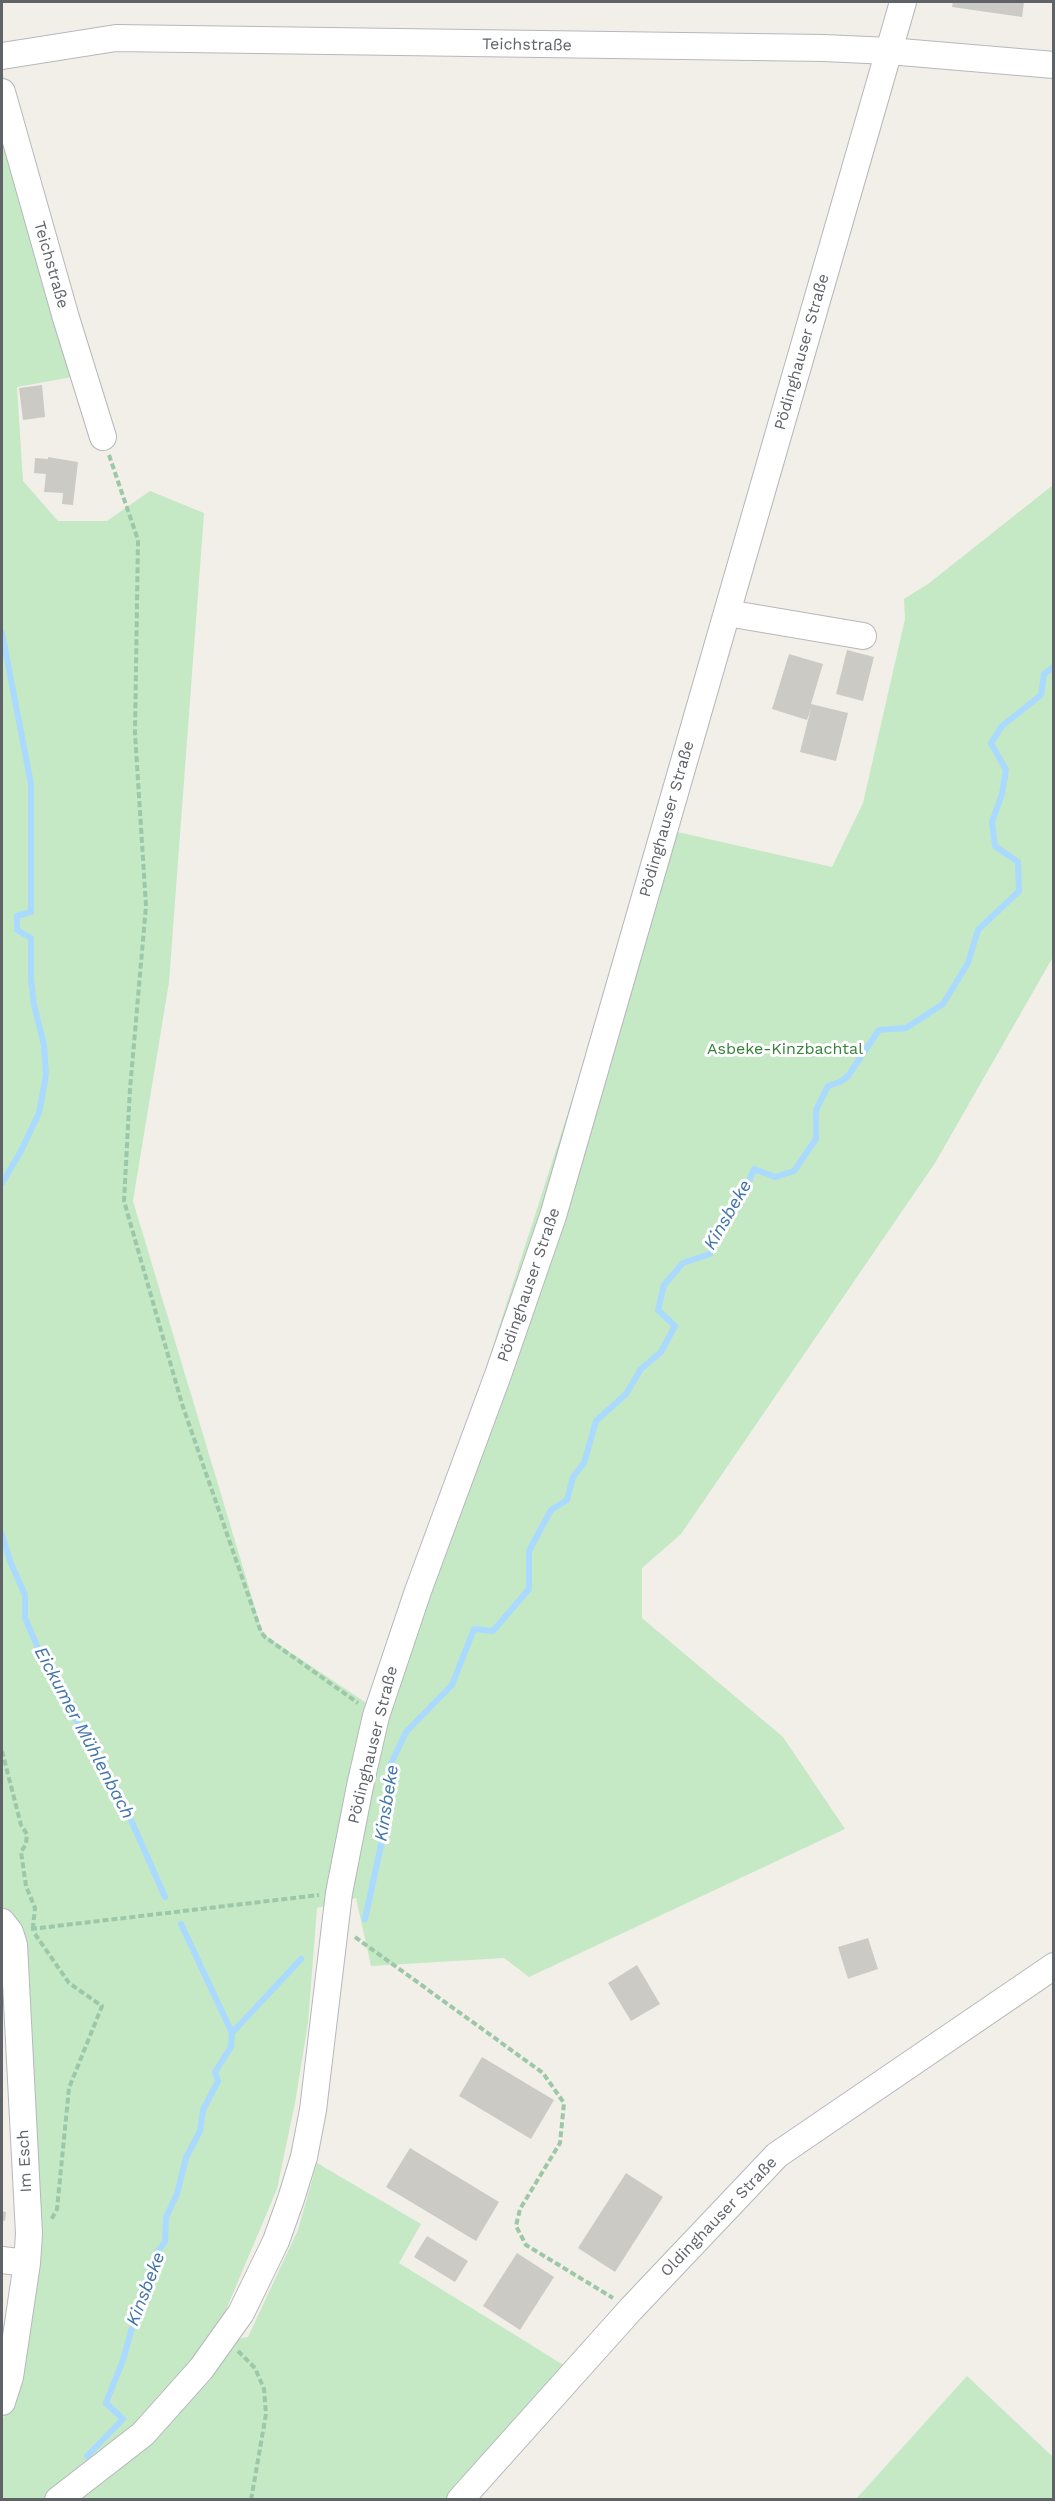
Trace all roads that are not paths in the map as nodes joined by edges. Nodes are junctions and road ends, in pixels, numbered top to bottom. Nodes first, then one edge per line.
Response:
1 (903, 2) edge
2 (889, 51) junction
3 (2, 57) edge
4 (1053, 65) edge
5 (2, 92) edge
6 (103, 437) road end
7 (727, 613) junction
8 (863, 636) dead end
9 (14, 1927) edge
10 (1053, 1966) edge
11 (11, 2080) edge
12 (2, 2260) edge
13 (27, 2263) junction
14 (2, 2402) edge
15 (58, 2499) edge
16 (460, 2499) edge

1 - 2 street, Pödinghauser Straße
2 - 3 street, Teichstraße
2 - 4 street, Teichstraße
2 - 7 street, Pödinghauser Straße
5 - 6 street, Teichstraße
7 - 8 street
7 - 15 street, Pödinghauser Straße
9 - 11 street, Im Esch
10 - 16 street, Oldinghauser Straße
11 - 13 street, Im Esch
12 - 13 street
13 - 14 street, Im Esch

